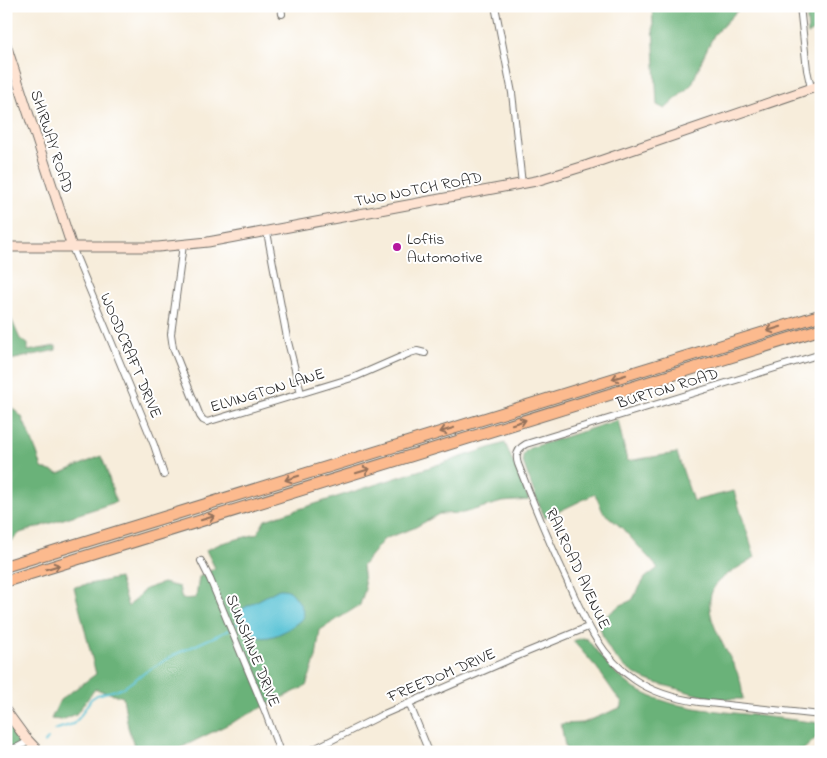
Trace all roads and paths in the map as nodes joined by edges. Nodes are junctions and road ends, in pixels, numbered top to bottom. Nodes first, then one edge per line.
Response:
1 (282, 6) edge
2 (494, 6) edge
3 (800, 6) edge
4 (282, 14) dead end
5 (6, 45) edge
6 (821, 85) edge
7 (811, 88) junction
8 (522, 184) junction
9 (267, 232) junction
10 (183, 245) junction
11 (6, 247) edge
12 (72, 247) junction
13 (821, 315) edge
14 (821, 329) edge
15 (425, 353) dead end
16 (821, 354) edge
17 (301, 394) junction
18 (521, 446) joint
19 (164, 475) dead end
20 (201, 561) dead end
21 (6, 566) edge
22 (6, 581) edge
23 (588, 627) junction
24 (409, 703) junction
25 (6, 711) edge
26 (821, 715) edge
27 (28, 741) junction
28 (6, 750) edge
29 (39, 752) edge
30 (280, 752) edge
31 (308, 752) edge
32 (429, 752) edge

1 - 4 street
2 - 8 street
3 - 7 street
5 - 12 street, SHIRWAY ROAD
6 - 7 street, TWO NOTCH ROAD
7 - 8 street, TWO NOTCH ROAD
8 - 9 street, TWO NOTCH ROAD
9 - 10 street, TWO NOTCH ROAD
9 - 17 street
10 - 12 street, TWO NOTCH ROAD
10 - 17 street, ELVINGTON LANE
11 - 12 street, TWO NOTCH ROAD
12 - 19 street, WOODCRAFT DRIVE
13 -> 21 highway
22 -> 14 highway
15 - 17 street, ELVINGTON LANE
16 - 18 street, BURTON ROAD
18 - 23 street, RAILROAD AVENUE
20 - 30 street, SUNSHINE DRIVE
23 - 24 street, FREEDOM DRIVE
23 - 26 street, RAILROAD AVENUE
24 - 31 street, FREEDOM DRIVE
24 - 32 street
25 - 27 street
27 - 28 street
27 - 29 street

